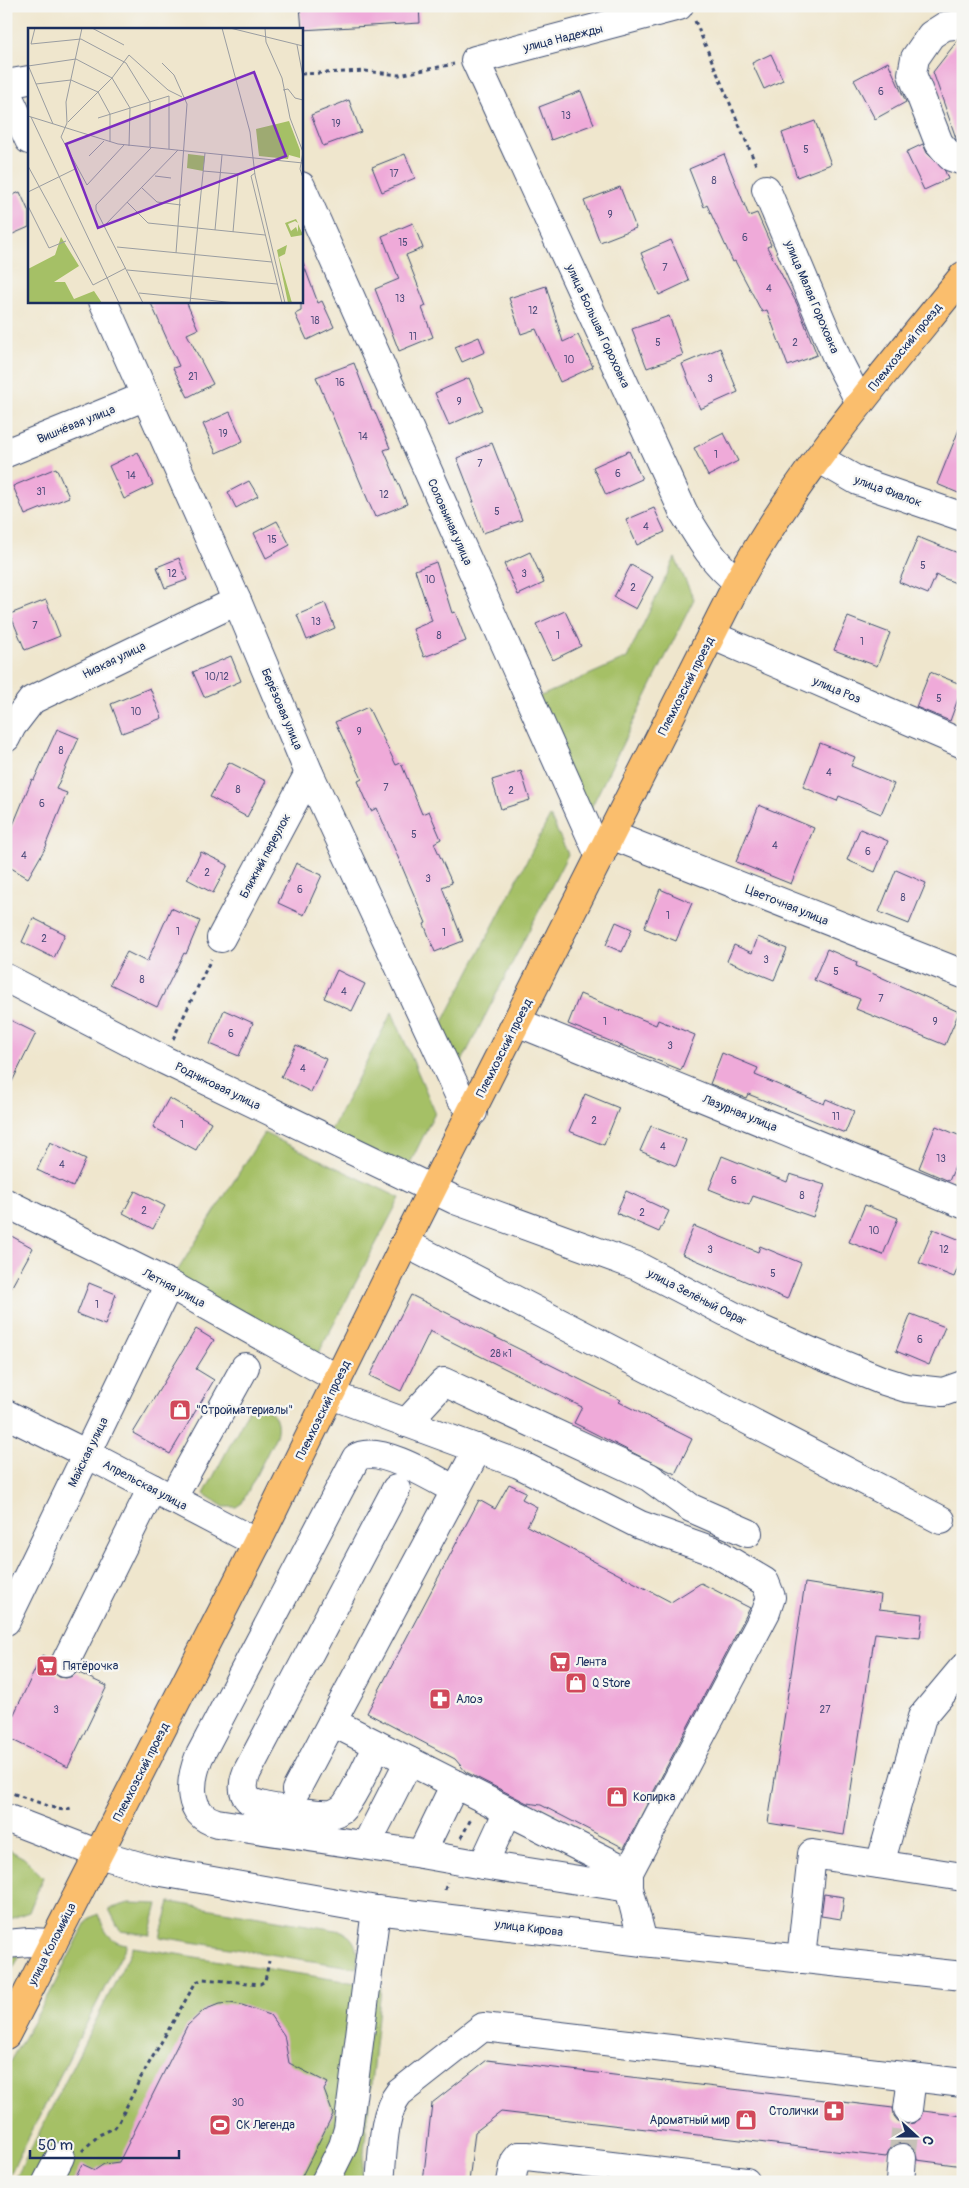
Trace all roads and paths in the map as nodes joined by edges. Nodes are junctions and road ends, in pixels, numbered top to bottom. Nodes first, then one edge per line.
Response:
1 (686, 11) edge
2 (963, 24) edge
3 (475, 60) junction
4 (302, 74) edge
5 (28, 80) edge
6 (6, 84) edge
7 (6, 91) edge
8 (28, 138) edge
9 (963, 161) edge
10 (302, 188) edge
11 (766, 189) joint
12 (963, 276) edge
13 (103, 302) edge
14 (146, 396) junction
15 (860, 403) junction
16 (6, 453) edge
17 (818, 458) junction
18 (963, 516) edge
19 (738, 582) junction
20 (237, 601) junction
21 (711, 635) junction
22 (6, 738) edge
23 (963, 744) edge
24 (309, 773) junction
25 (606, 846) junction
26 (221, 938) joint
27 (963, 974) edge
28 (6, 978) edge
29 (517, 1022) junction
30 (164, 1060) junction
31 (473, 1112) junction
32 (433, 1189) junction
33 (6, 1203) edge
34 (963, 1204) edge
35 (406, 1243) junction
36 (169, 1284) junction
37 (245, 1367) dead end
38 (963, 1385) edge
39 (334, 1387) junction
40 (6, 1414) edge
41 (406, 1423) junction
42 (478, 1448) junction
43 (87, 1454) junction
44 (396, 1489) dead end
45 (455, 1490) junction
46 (162, 1493) junction
47 (941, 1520) dead end
48 (748, 1533) dead end
49 (257, 1543) junction
50 (6, 1620) edge
51 (65, 1663) dead end
52 (963, 1668) edge
53 (332, 1722) junction
54 (377, 1745) junction
55 (409, 1761) junction
56 (455, 1784) junction
57 (296, 1790) dead end
58 (6, 1791) edge
59 (71, 1808) dead end
60 (508, 1811) junction
61 (474, 1813) dead end
62 (6, 1818) edge
63 (554, 1834) junction
64 (459, 1843) dead end
65 (366, 1845) junction
66 (99, 1854) junction
67 (421, 1854) junction
68 (880, 1864) junction
69 (483, 1865) junction
70 (536, 1873) junction
71 (963, 1877) edge
72 (629, 1880) junction
73 (376, 1910) junction
74 (643, 1942) junction
75 (53, 1943) junction
76 (6, 1944) edge
77 (800, 1959) junction
78 (269, 1961) dead end
79 (963, 1976) edge
80 (6, 2035) edge
81 (912, 2077) junction
82 (963, 2083) edge
83 (908, 2110) tunnel mouth
84 (60, 2157) joint
85 (47, 2182) edge
86 (325, 2182) edge
87 (380, 2182) edge
88 (511, 2182) edge
89 (746, 2182) edge

1 - 3 street, улица Надежды
1 - 11 path
2 - 9 street
3 - 4 path
3 - 19 street, улица Большая Гороховка
5 - 6 street
7 - 8 street
10 - 25 street, Соловьиная улица
11 - 15 street, улица Малая Гороховка
12 - 15 main road, Племхозский проезд
13 - 14 street, Берёзовая улица
14 - 16 street, Вишнёвая улица
14 - 20 street, Берёзовая улица
15 - 17 main road, Племхозский проезд
17 - 18 street, улица Фиалок
17 - 19 main road, Племхозский проезд
19 - 21 main road, Племхозский проезд
20 - 22 street, Низкая улица
20 - 24 street, Берёзовая улица
21 - 23 street, улица Роз
21 - 25 main road, Племхозский проезд
24 - 26 street, Ближний переулок
24 - 31 street, Берёзовая улица
25 - 27 street, Цветочная улица
25 - 29 main road, Племхозский проезд
26 - 30 path
28 - 30 street, Родниковая улица
29 - 31 main road, Племхозский проезд
29 - 34 street, Лазурная улица
30 - 32 street, Родниковая улица
31 - 32 main road, Племхозский проезд
32 - 35 main road, Племхозский проезд
32 - 38 street, улица Зелёный Овраг
33 - 36 street, Летняя улица
35 - 39 main road, Племхозский проезд
35 - 47 street
36 - 39 street, Летняя улица
36 - 43 street, Майская улица
37 - 46 street
39 - 41 street, Летняя улица
39 - 49 main road, Племхозский проезд
40 - 43 street, Апрельская улица
41 - 42 street, Летняя улица
41 - 48 street
42 - 45 street
42 - 72 street, Летняя улица
43 - 46 street, Апрельская улица
43 - 50 street, Майская улица
44 - 54 street
45 - 53 street
45 - 65 street
46 - 49 street, Апрельская улица
46 - 51 street
49 - 66 main road, Племхозский проезд
52 - 68 street
53 - 54 street
53 - 57 street
54 - 55 street
55 - 56 street
55 - 65 street
56 - 60 street
56 - 67 street
58 - 59 path
60 - 63 street
60 - 69 street
61 - 64 path
62 - 66 street, улица Кирова
63 - 70 street
63 - 72 street
65 - 67 street
66 - 73 street, улица Кирова
66 - 75 main road, улица Коломийца
67 - 69 street
68 - 71 street
68 - 77 street
69 - 70 street
70 - 72 street
72 - 74 street
73 - 74 street, улица Кирова
73 - 86 street
74 - 77 street, улица Кирова
75 - 76 street
75 - 80 main road, улица Коломийца
77 - 79 street, улица Кирова
78 - 84 path
81 - 82 street
81 - 83 street
81 - 87 street
84 - 85 street
88 - 89 street

